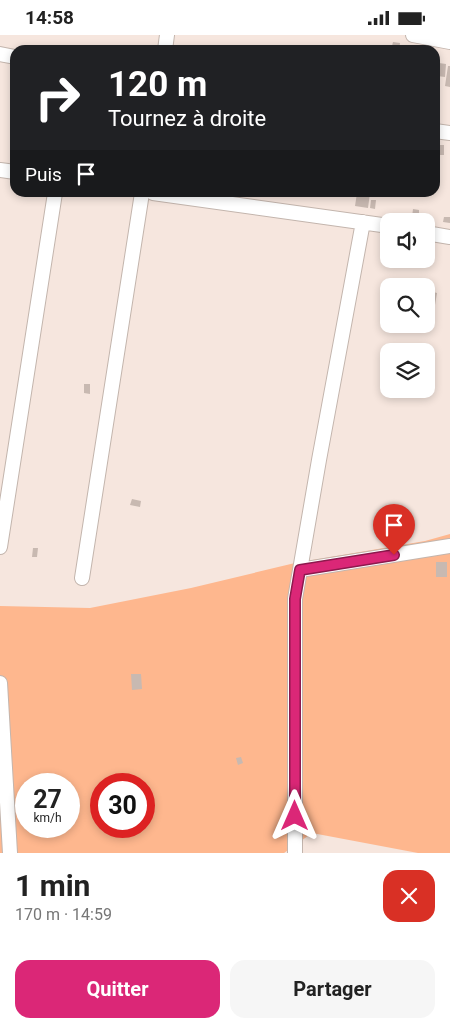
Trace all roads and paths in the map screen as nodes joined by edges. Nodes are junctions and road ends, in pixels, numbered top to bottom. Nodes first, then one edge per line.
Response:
1 (414, 35) edge
2 (450, 42) edge
3 (54, 197) edge
4 (141, 197) edge
5 (183, 197) edge
6 (363, 221) junction
7 (380, 224) edge
8 (435, 234) edge
9 (450, 237) edge
10 (0, 547) edge
11 (450, 547) edge
12 (300, 570) junction
13 (82, 579) dead end
14 (0, 683) edge
15 (10, 853) edge
16 (295, 853) edge

1 - 2 street
3 - 10 street
4 - 13 street
5 - 6 street
6 - 7 street
6 - 12 street
8 - 9 street
11 - 12 street
12 - 16 street
14 - 15 street

